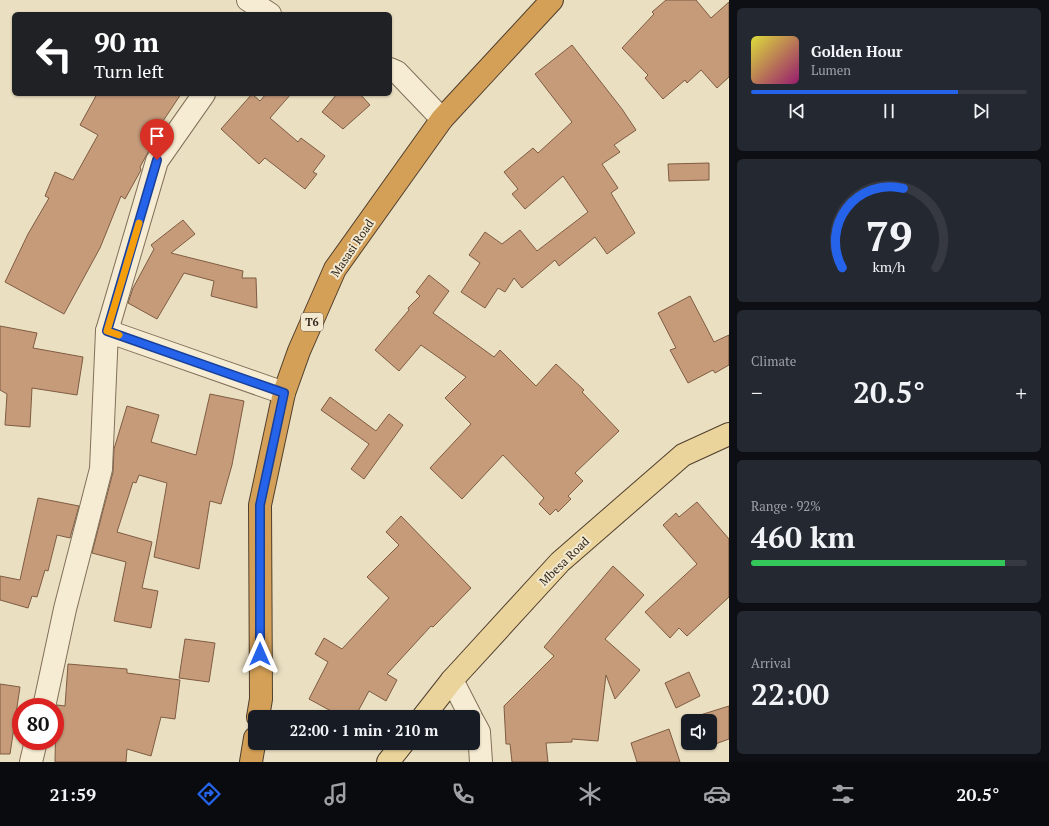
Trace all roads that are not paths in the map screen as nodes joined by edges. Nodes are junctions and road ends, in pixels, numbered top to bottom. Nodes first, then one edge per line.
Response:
1 (552, 0) edge
2 (392, 70) edge
3 (203, 96) edge
4 (442, 119) junction
5 (107, 331) junction
6 (284, 393) junction
7 (729, 434) edge
8 (452, 680) junction
9 (46, 698) edge
10 (259, 710) edge
11 (428, 710) edge
12 (467, 710) edge
13 (480, 747) edge
14 (34, 750) edge
15 (254, 750) edge
16 (397, 750) edge
17 (31, 762) edge
18 (252, 762) edge
19 (388, 762) edge
20 (481, 762) edge

1 - 4 highway, Masasi Road / T6
2 - 4 street
3 - 5 street
4 - 6 highway, Masasi Road / T6
5 - 6 street
5 - 9 street
6 - 10 highway, Masasi Road / T6
7 - 8 main road, Mbesa Road
8 - 11 main road, Mbesa Road
8 - 12 street
13 - 20 street
14 - 17 street
15 - 18 highway
16 - 19 main road

